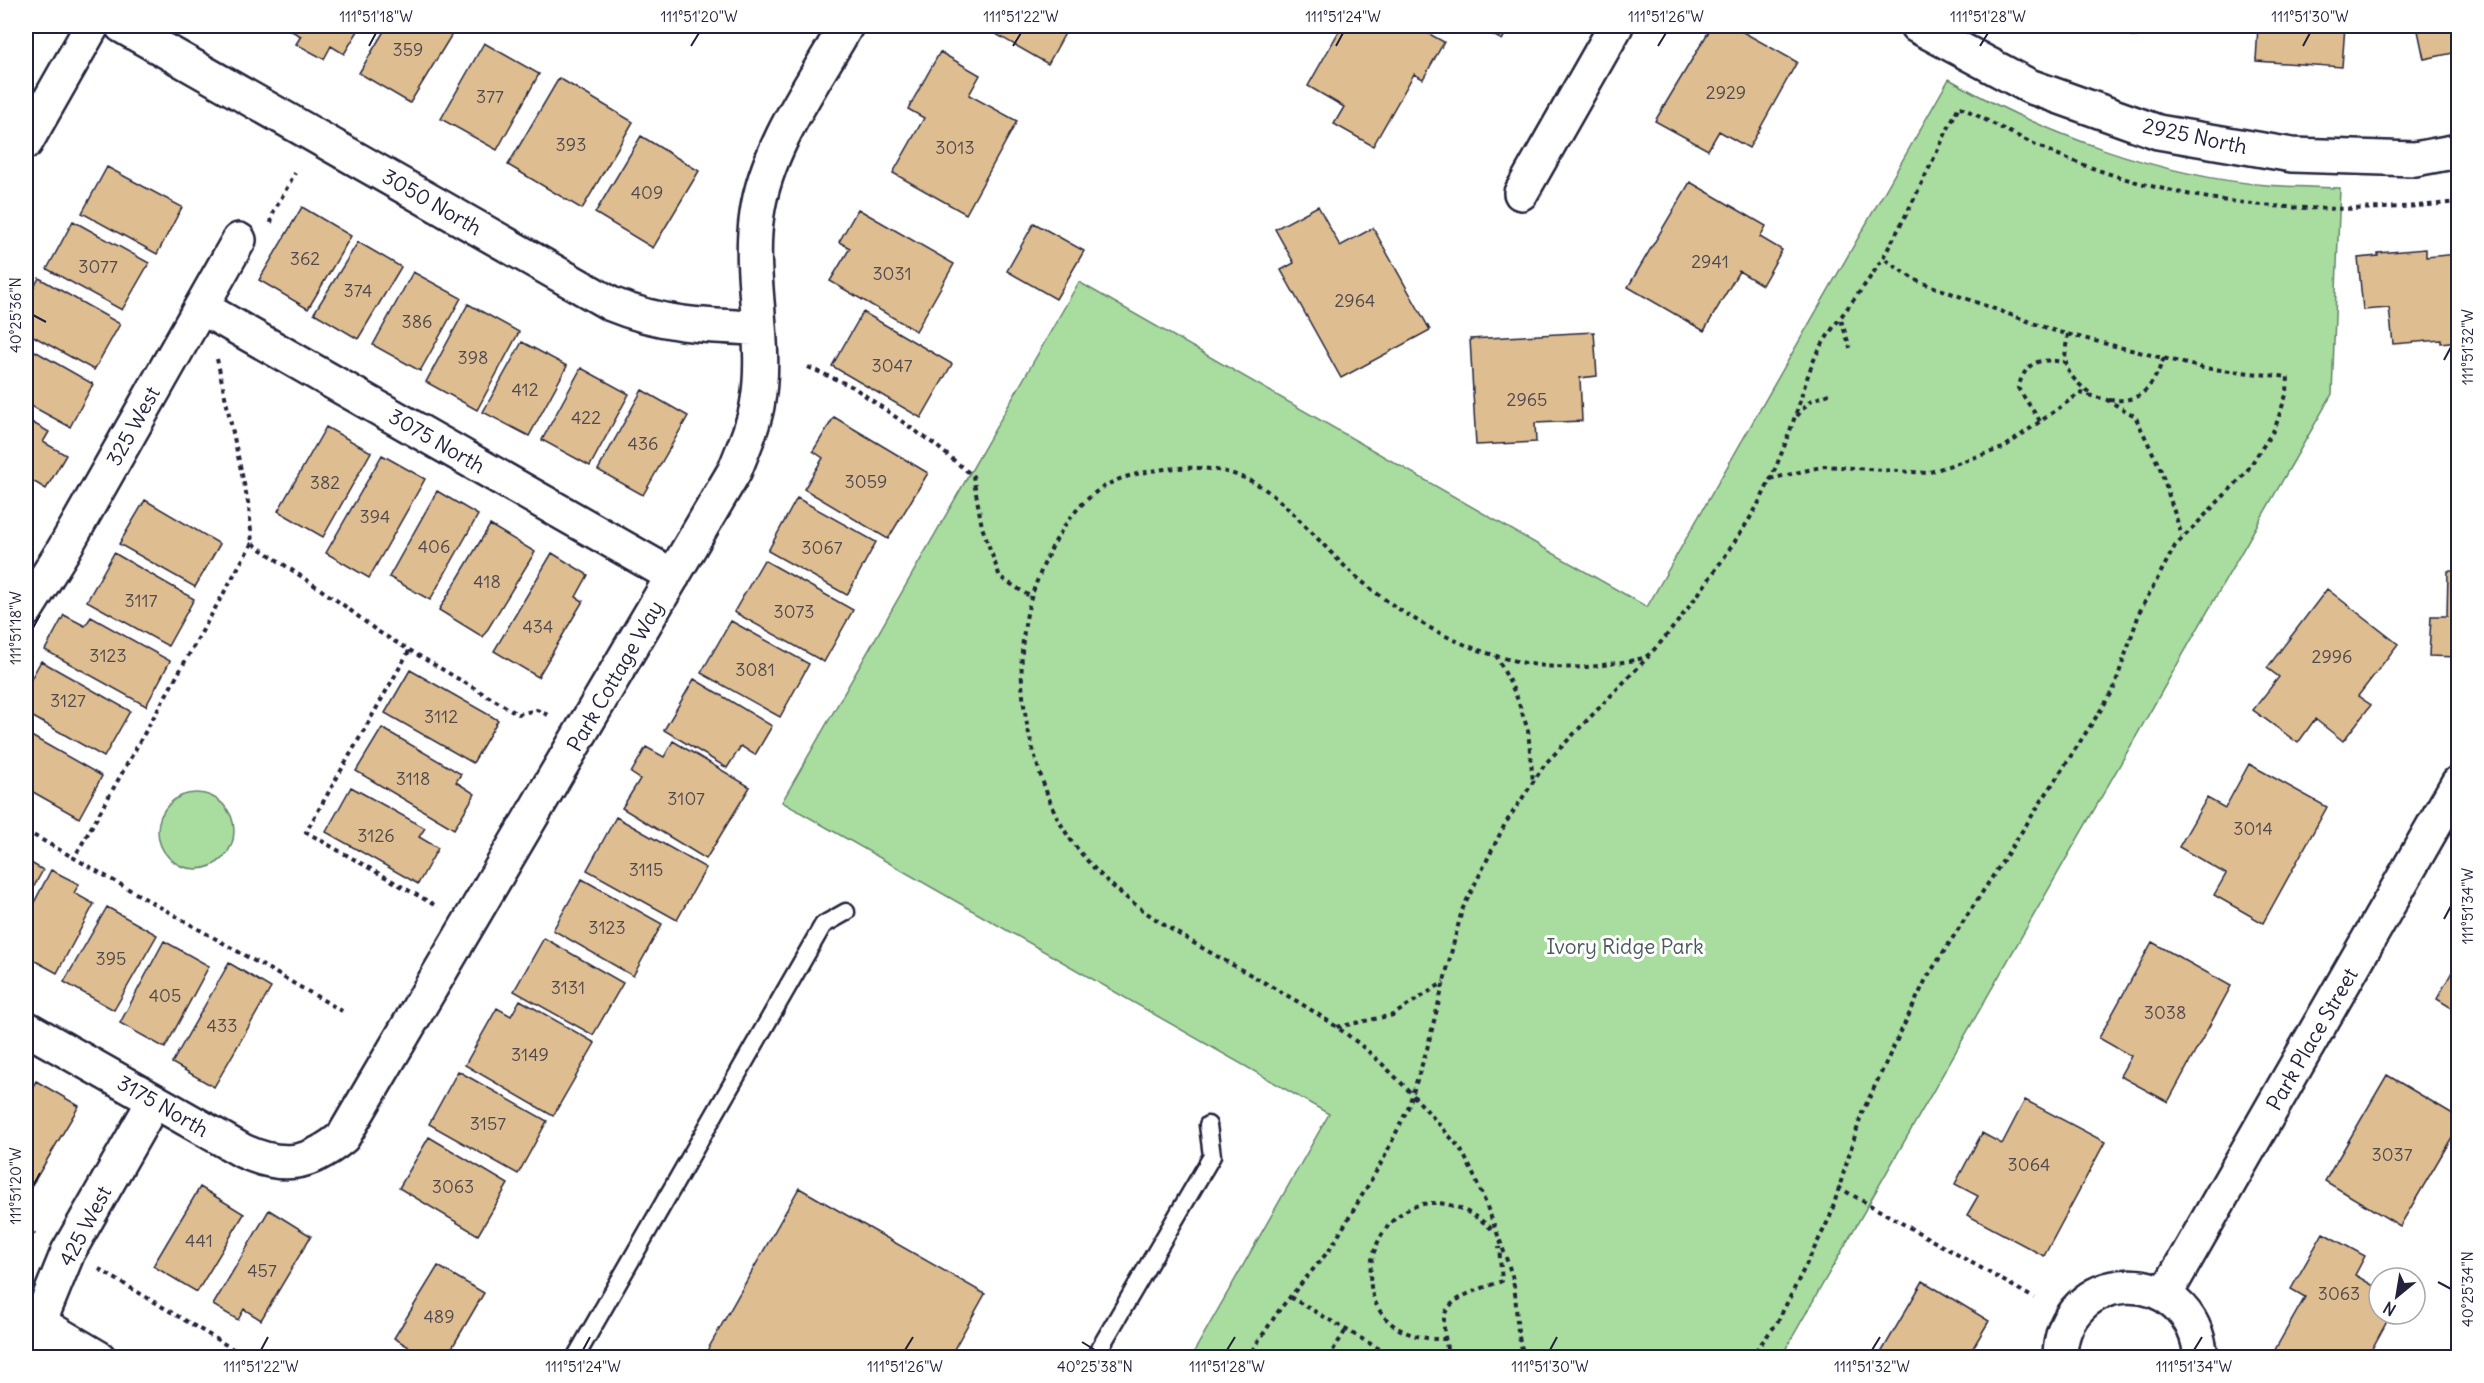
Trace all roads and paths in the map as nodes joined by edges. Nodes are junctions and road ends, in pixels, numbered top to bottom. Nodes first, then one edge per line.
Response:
1 (92, 26) edge
2 (122, 26) edge
3 (846, 26) edge
4 (1616, 26) edge
5 (1917, 26) edge
6 (26, 142) edge
7 (2458, 151) edge
8 (1521, 193) dead end
9 (2458, 202) edge
10 (239, 240) dead end
11 (1883, 258) junction
12 (201, 307) junction
13 (1841, 319) junction
14 (759, 328) junction
15 (2068, 334) junction
16 (1850, 348) dead end
17 (216, 355) dead end
18 (2164, 358) junction
19 (2064, 362) junction
20 (808, 367) dead end
21 (1829, 394) dead end
22 (2094, 396) junction
23 (2108, 400) junction
24 (1794, 419) junction
25 (2040, 422) junction
26 (1770, 479) junction
27 (2182, 536) junction
28 (252, 543) junction
29 (673, 576) junction
30 (1031, 597) junction
31 (27, 605) edge
32 (409, 651) junction
33 (1495, 654) junction
34 (1649, 656) junction
35 (549, 715) dead end
36 (1533, 782) junction
37 (2458, 783) edge
38 (26, 831) edge
39 (74, 858) junction
40 (438, 907) dead end
41 (846, 912) dead end
42 (1444, 982) junction
43 (344, 1012) dead end
44 (1336, 1027) junction
45 (26, 1028) edge
46 (1412, 1096) junction
47 (154, 1101) junction
48 (1208, 1125) dead end
49 (307, 1160) joint
50 (1838, 1187) junction
51 (26, 1229) edge
52 (1495, 1231) junction
53 (31, 1232) dead end
54 (1499, 1243) junction
55 (108, 1274) dead end
56 (2165, 1295) junction
57 (1290, 1297) junction
58 (2034, 1298) dead end
59 (32, 1319) edge
60 (1346, 1330) junction
61 (1446, 1339) junction
62 (26, 1355) edge
63 (99, 1358) edge
64 (248, 1358) edge
65 (575, 1358) edge
66 (1094, 1358) edge
67 (1247, 1358) edge
68 (1328, 1358) edge
69 (1395, 1358) edge
70 (1449, 1358) edge
71 (1526, 1358) edge
72 (1750, 1358) edge
73 (2060, 1358) edge
74 (2201, 1358) edge

1 - 6 street
2 - 14 street, 3050 North
3 - 14 street, Park Cottage Way
4 - 8 street
5 - 7 street, 2925 North
9 - 11 path
10 - 12 street, 325 West
11 - 13 path
11 - 15 path
12 - 29 street, 3075 North
12 - 31 street, 325 West
13 - 16 path
13 - 24 path
14 - 29 street, Park Cottage Way
15 - 18 path
15 - 19 path
17 - 28 path
18 - 23 path
18 - 27 path
19 - 22 path
19 - 25 path
20 - 30 path
21 - 24 path
22 - 23 path
22 - 25 path
23 - 27 path
24 - 26 path
25 - 26 path
26 - 34 path
27 - 50 path
28 - 32 path
28 - 39 path
29 - 49 street, Park Cottage Way
30 - 33 path
30 - 44 path
32 - 35 path
32 - 40 path
33 - 34 path
33 - 36 path
34 - 36 path
36 - 42 path
37 - 56 street, Park Place Street
38 - 39 path
39 - 43 path
41 - 65 lane
42 - 44 path
42 - 46 path
44 - 46 path
45 - 47 street, 3175 North
46 - 52 path
46 - 57 path
47 - 49 street, 3175 North
47 - 59 street, 425 West
48 - 66 lane
50 - 58 path
50 - 72 path
51 - 53 path
52 - 54 path
52 - 61 path
54 - 61 path
54 - 71 path
55 - 64 path
56 - 73 street
56 - 74 street
57 - 60 path
57 - 67 path
59 - 62 street, 425 West
59 - 63 street
60 - 68 path
60 - 69 path
61 - 70 path

